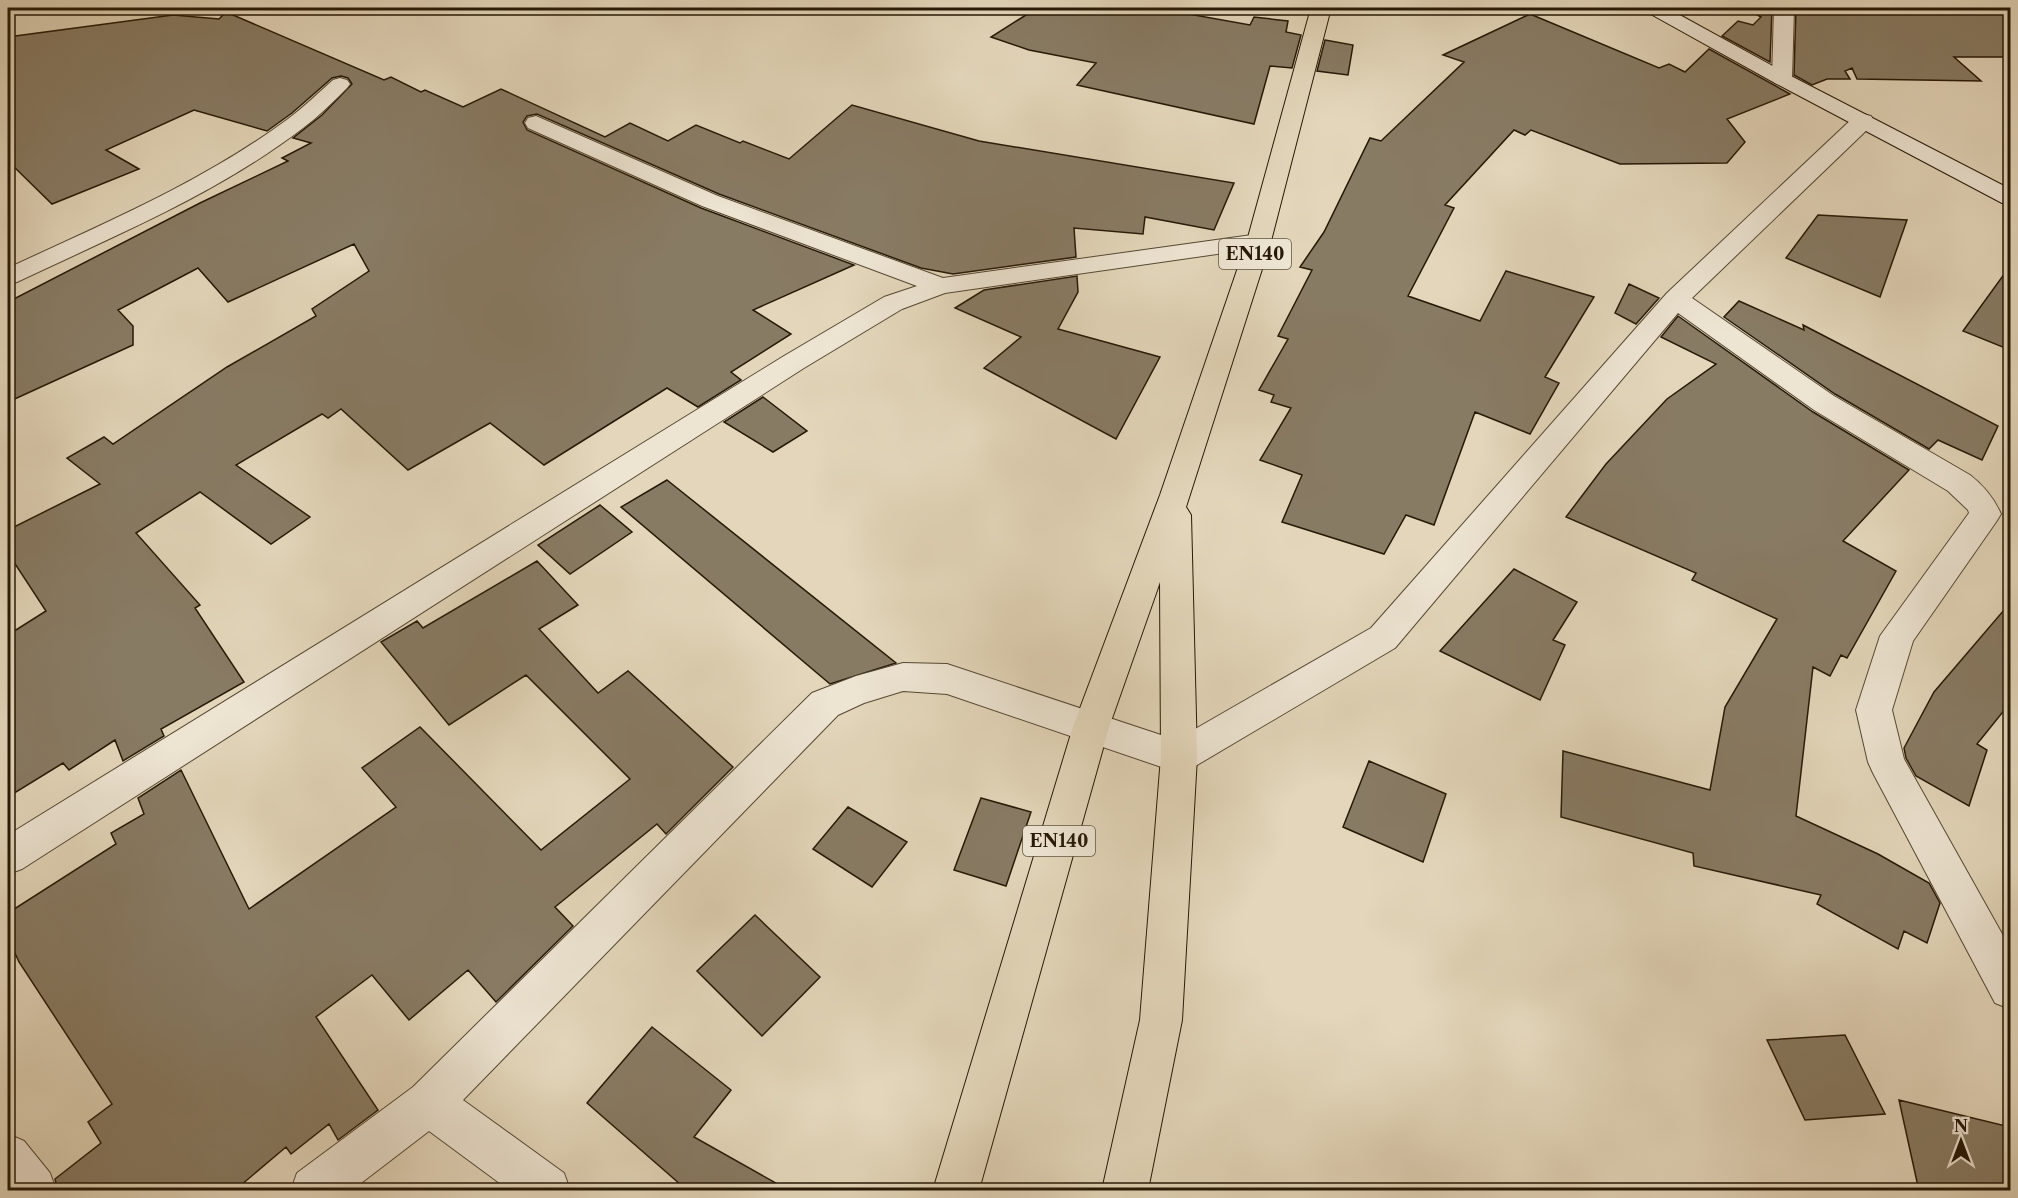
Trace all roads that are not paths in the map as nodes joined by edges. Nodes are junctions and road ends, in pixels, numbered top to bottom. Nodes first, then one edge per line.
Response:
1 (1321, 8) edge
2 (1654, 8) edge
3 (1784, 8) edge
4 (1782, 79) junction
5 (340, 84) dead end
6 (1863, 121) junction
7 (536, 123) dead end
8 (2010, 198) edge
9 (1259, 240) junction
10 (8, 277) edge
11 (941, 286) junction
12 (1676, 299) junction
13 (1175, 495) junction
14 (1091, 727) junction
15 (1179, 757) junction
16 (8, 856) edge
17 (2010, 988) edge
18 (429, 1103) junction
19 (8, 1157) edge
20 (33, 1191) edge
21 (314, 1191) edge
22 (547, 1191) edge
23 (956, 1191) edge
24 (1125, 1191) edge

1 - 9 main road, EN140
2 - 4 street
3 - 4 street
4 - 6 street
5 - 10 street
6 - 8 street
6 - 12 street
7 - 11 street
9 - 11 street
9 - 13 main road, EN140
11 - 16 street
12 - 15 street
12 - 17 street
13 - 14 main road, EN140
13 - 15 main road, EN140
14 - 15 street
14 - 18 street
14 - 23 main road, EN140
15 - 24 main road, EN140
18 - 21 street
18 - 22 street
19 - 20 street

